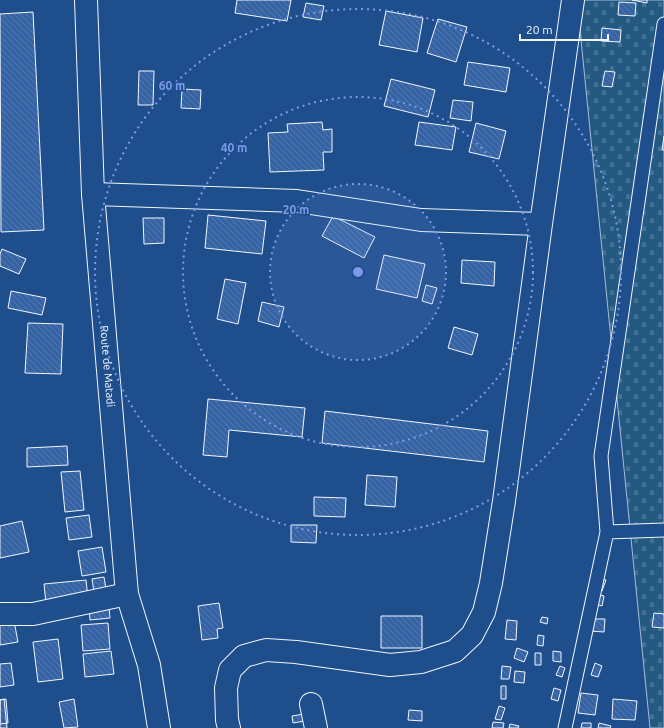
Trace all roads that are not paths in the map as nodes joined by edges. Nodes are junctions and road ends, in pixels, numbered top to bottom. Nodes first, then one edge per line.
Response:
1 (86, 0) edge
2 (573, 0) edge
3 (664, 24) edge
4 (92, 194) junction
5 (541, 224) junction
6 (664, 530) edge
7 (607, 532) junction
8 (127, 594) junction
9 (0, 614) edge
10 (311, 704) dead end
11 (159, 728) edge
12 (229, 728) edge
13 (316, 728) edge
14 (565, 728) edge

1 - 4 main road, Route de Matadi
2 - 5 main road
3 - 7 lane
4 - 5 main road
4 - 8 main road, Route de Matadi
5 - 12 main road
6 - 7 lane
7 - 14 lane
8 - 9 main road
8 - 11 main road, Route de Matadi
10 - 13 main road

